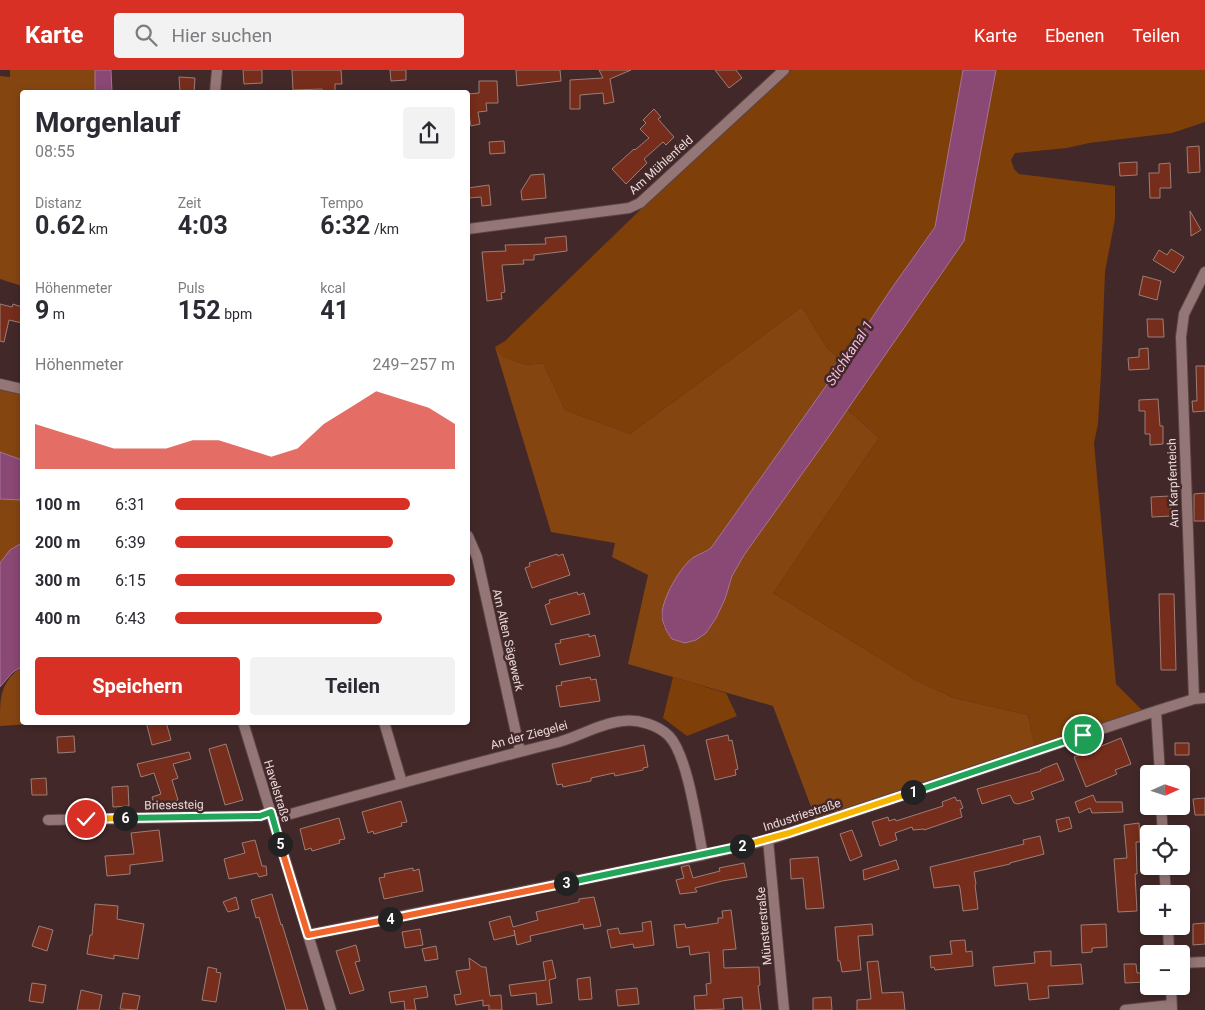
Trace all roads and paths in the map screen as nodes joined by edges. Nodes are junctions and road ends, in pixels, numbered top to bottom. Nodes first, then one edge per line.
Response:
1 (217, 70) edge
2 (784, 70) edge
3 (215, 90) edge
4 (470, 229) edge
5 (1205, 272) edge
6 (0, 384) edge
7 (20, 389) edge
8 (470, 541) edge
9 (1205, 698) edge
10 (1194, 699) junction
11 (1156, 711) junction
12 (244, 725) edge
13 (385, 725) edge
14 (520, 751) junction
15 (1159, 765) edge
16 (402, 783) junction
17 (272, 816) junction
18 (48, 820) dead end
19 (768, 840) junction
20 (703, 855) junction
21 (308, 935) junction
22 (1205, 962) edge
23 (1190, 963) edge
24 (1171, 995) edge
25 (1172, 1008) edge
26 (330, 1010) edge
27 (784, 1010) edge
28 (1126, 1010) edge

1 - 3 street
2 - 4 street, Am Mühlenfeld
5 - 10 street, Am Karpfenteich
6 - 7 street
8 - 14 street, Am Alten Sägewerk
9 - 10 street, Industriestraße
10 - 11 street, Industriestraße
11 - 15 street
11 - 19 street, Industriestraße
12 - 17 street, Havelstraße
13 - 16 street
14 - 16 street, An der Ziegelei
14 - 20 street, An der Ziegelei
16 - 17 street, An der Ziegelei
17 - 18 street, Briesesteig
17 - 21 street, Havelstraße
19 - 20 street, Industriestraße
19 - 27 street, Münsterstraße
20 - 21 street, Industriestraße
21 - 26 street, Havelstraße
22 - 23 street
24 - 25 street
25 - 28 street

